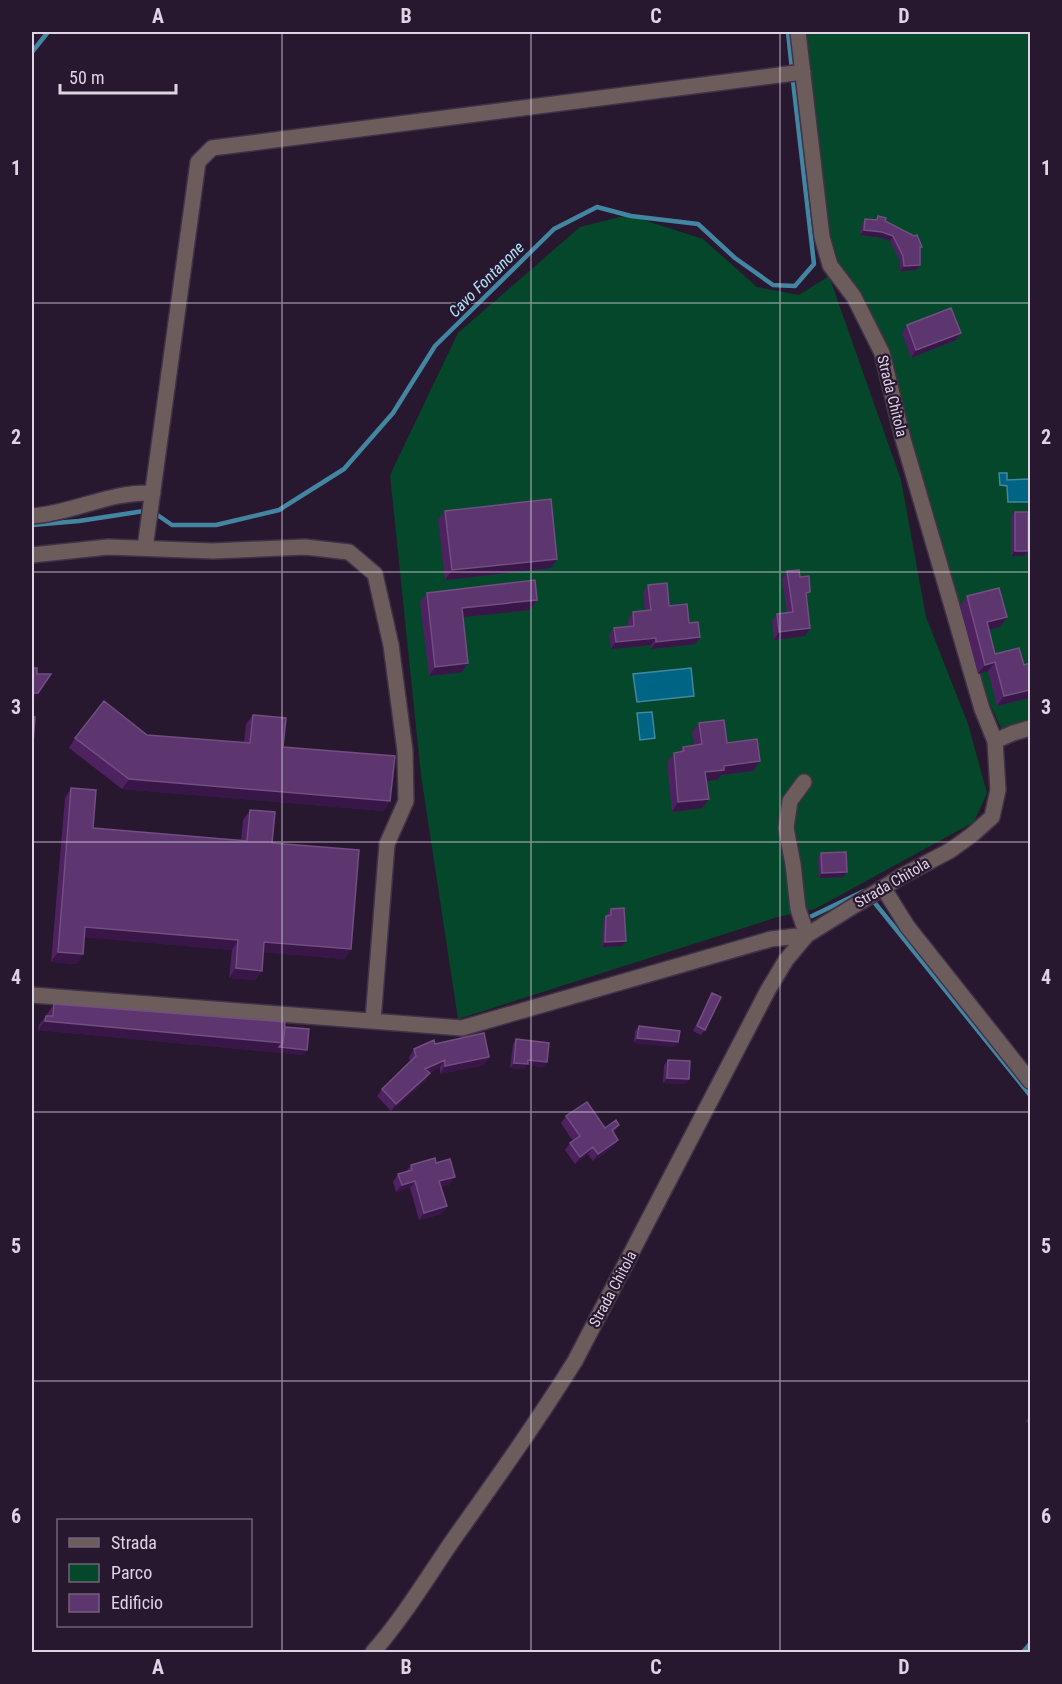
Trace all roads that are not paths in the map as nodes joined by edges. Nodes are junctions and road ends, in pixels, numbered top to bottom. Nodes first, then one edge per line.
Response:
1 (798, 32) edge
2 (802, 72) junction
3 (151, 506) junction
4 (32, 516) edge
5 (145, 548) junction
6 (32, 555) edge
7 (1030, 728) edge
8 (995, 741) junction
9 (804, 782) dead end
10 (884, 889) junction
11 (807, 935) junction
12 (32, 995) edge
13 (373, 1020) junction
14 (1030, 1081) edge
15 (373, 1653) edge

1 - 2 street, Strada Chitola
2 - 3 street
2 - 8 street, Strada Chitola
3 - 4 street
3 - 5 street
5 - 6 street
5 - 13 street
7 - 8 street
8 - 10 street, Strada Chitola
9 - 11 street
10 - 11 street, Strada Chitola
10 - 14 street
11 - 13 street
11 - 15 street, Strada Chitola
12 - 13 street

